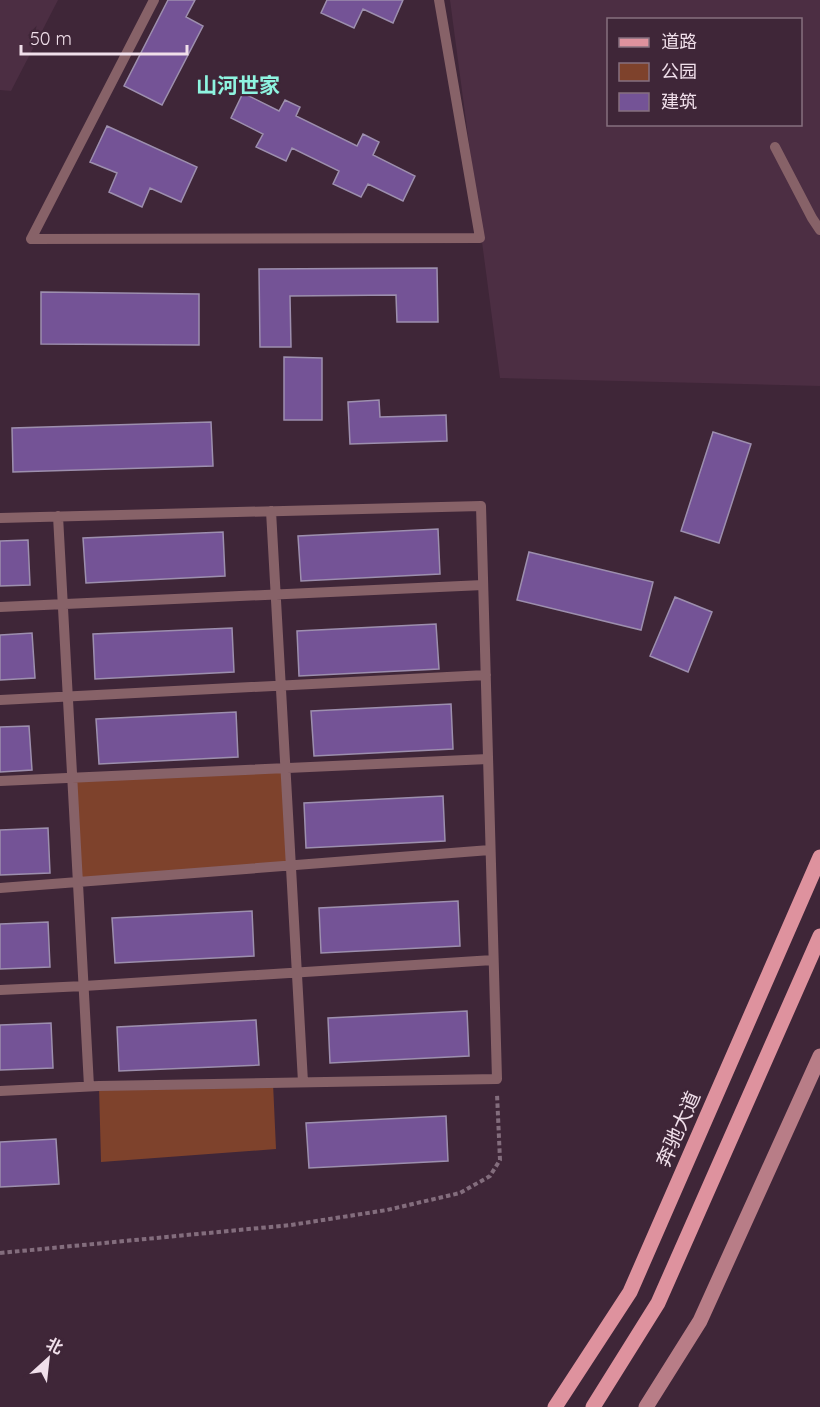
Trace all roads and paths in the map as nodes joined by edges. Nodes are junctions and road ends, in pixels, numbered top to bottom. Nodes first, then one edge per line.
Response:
1 (154, 0) edge
2 (439, 0) edge
3 (775, 147) dead end
4 (820, 230) edge
5 (271, 511) junction
6 (58, 516) junction
7 (0, 518) edge
8 (483, 585) junction
9 (276, 594) junction
10 (63, 604) junction
11 (0, 607) edge
12 (486, 675) junction
13 (281, 685) junction
14 (68, 696) junction
15 (0, 700) edge
16 (488, 759) junction
17 (285, 768) junction
18 (72, 777) junction
19 (0, 781) edge
20 (490, 850) junction
21 (820, 857) edge
22 (290, 866) junction
23 (78, 882) junction
24 (0, 888) edge
25 (820, 936) edge
26 (493, 960) junction
27 (296, 972) junction
28 (84, 986) junction
29 (0, 990) edge
30 (820, 1056) edge
31 (497, 1079) junction
32 (303, 1082) junction
33 (89, 1086) junction
34 (0, 1091) edge
35 (0, 1253) edge
36 (555, 1407) edge
37 (592, 1407) edge
38 (646, 1407) edge

1 - 2 lane
3 - 4 lane
5 - 6 lane
5 - 8 lane
5 - 9 lane
6 - 7 lane
6 - 10 lane
8 - 9 lane
8 - 12 lane
9 - 10 lane
9 - 13 lane
10 - 11 lane
10 - 14 lane
12 - 13 lane
12 - 16 lane
13 - 14 lane
13 - 17 lane
14 - 15 lane
14 - 18 lane
16 - 17 lane
16 - 20 lane
17 - 18 lane
17 - 22 lane
18 - 19 lane
18 - 23 lane
20 - 22 lane
20 - 26 lane
21 - 36 main road, 奔驰大道
22 - 23 lane
22 - 27 lane
23 - 24 lane
23 - 28 lane
25 - 37 main road
26 - 27 lane
26 - 31 lane
27 - 28 lane
27 - 32 lane
28 - 29 lane
28 - 33 lane
30 - 38 street
31 - 32 lane
31 - 35 path
32 - 33 lane
33 - 34 lane

